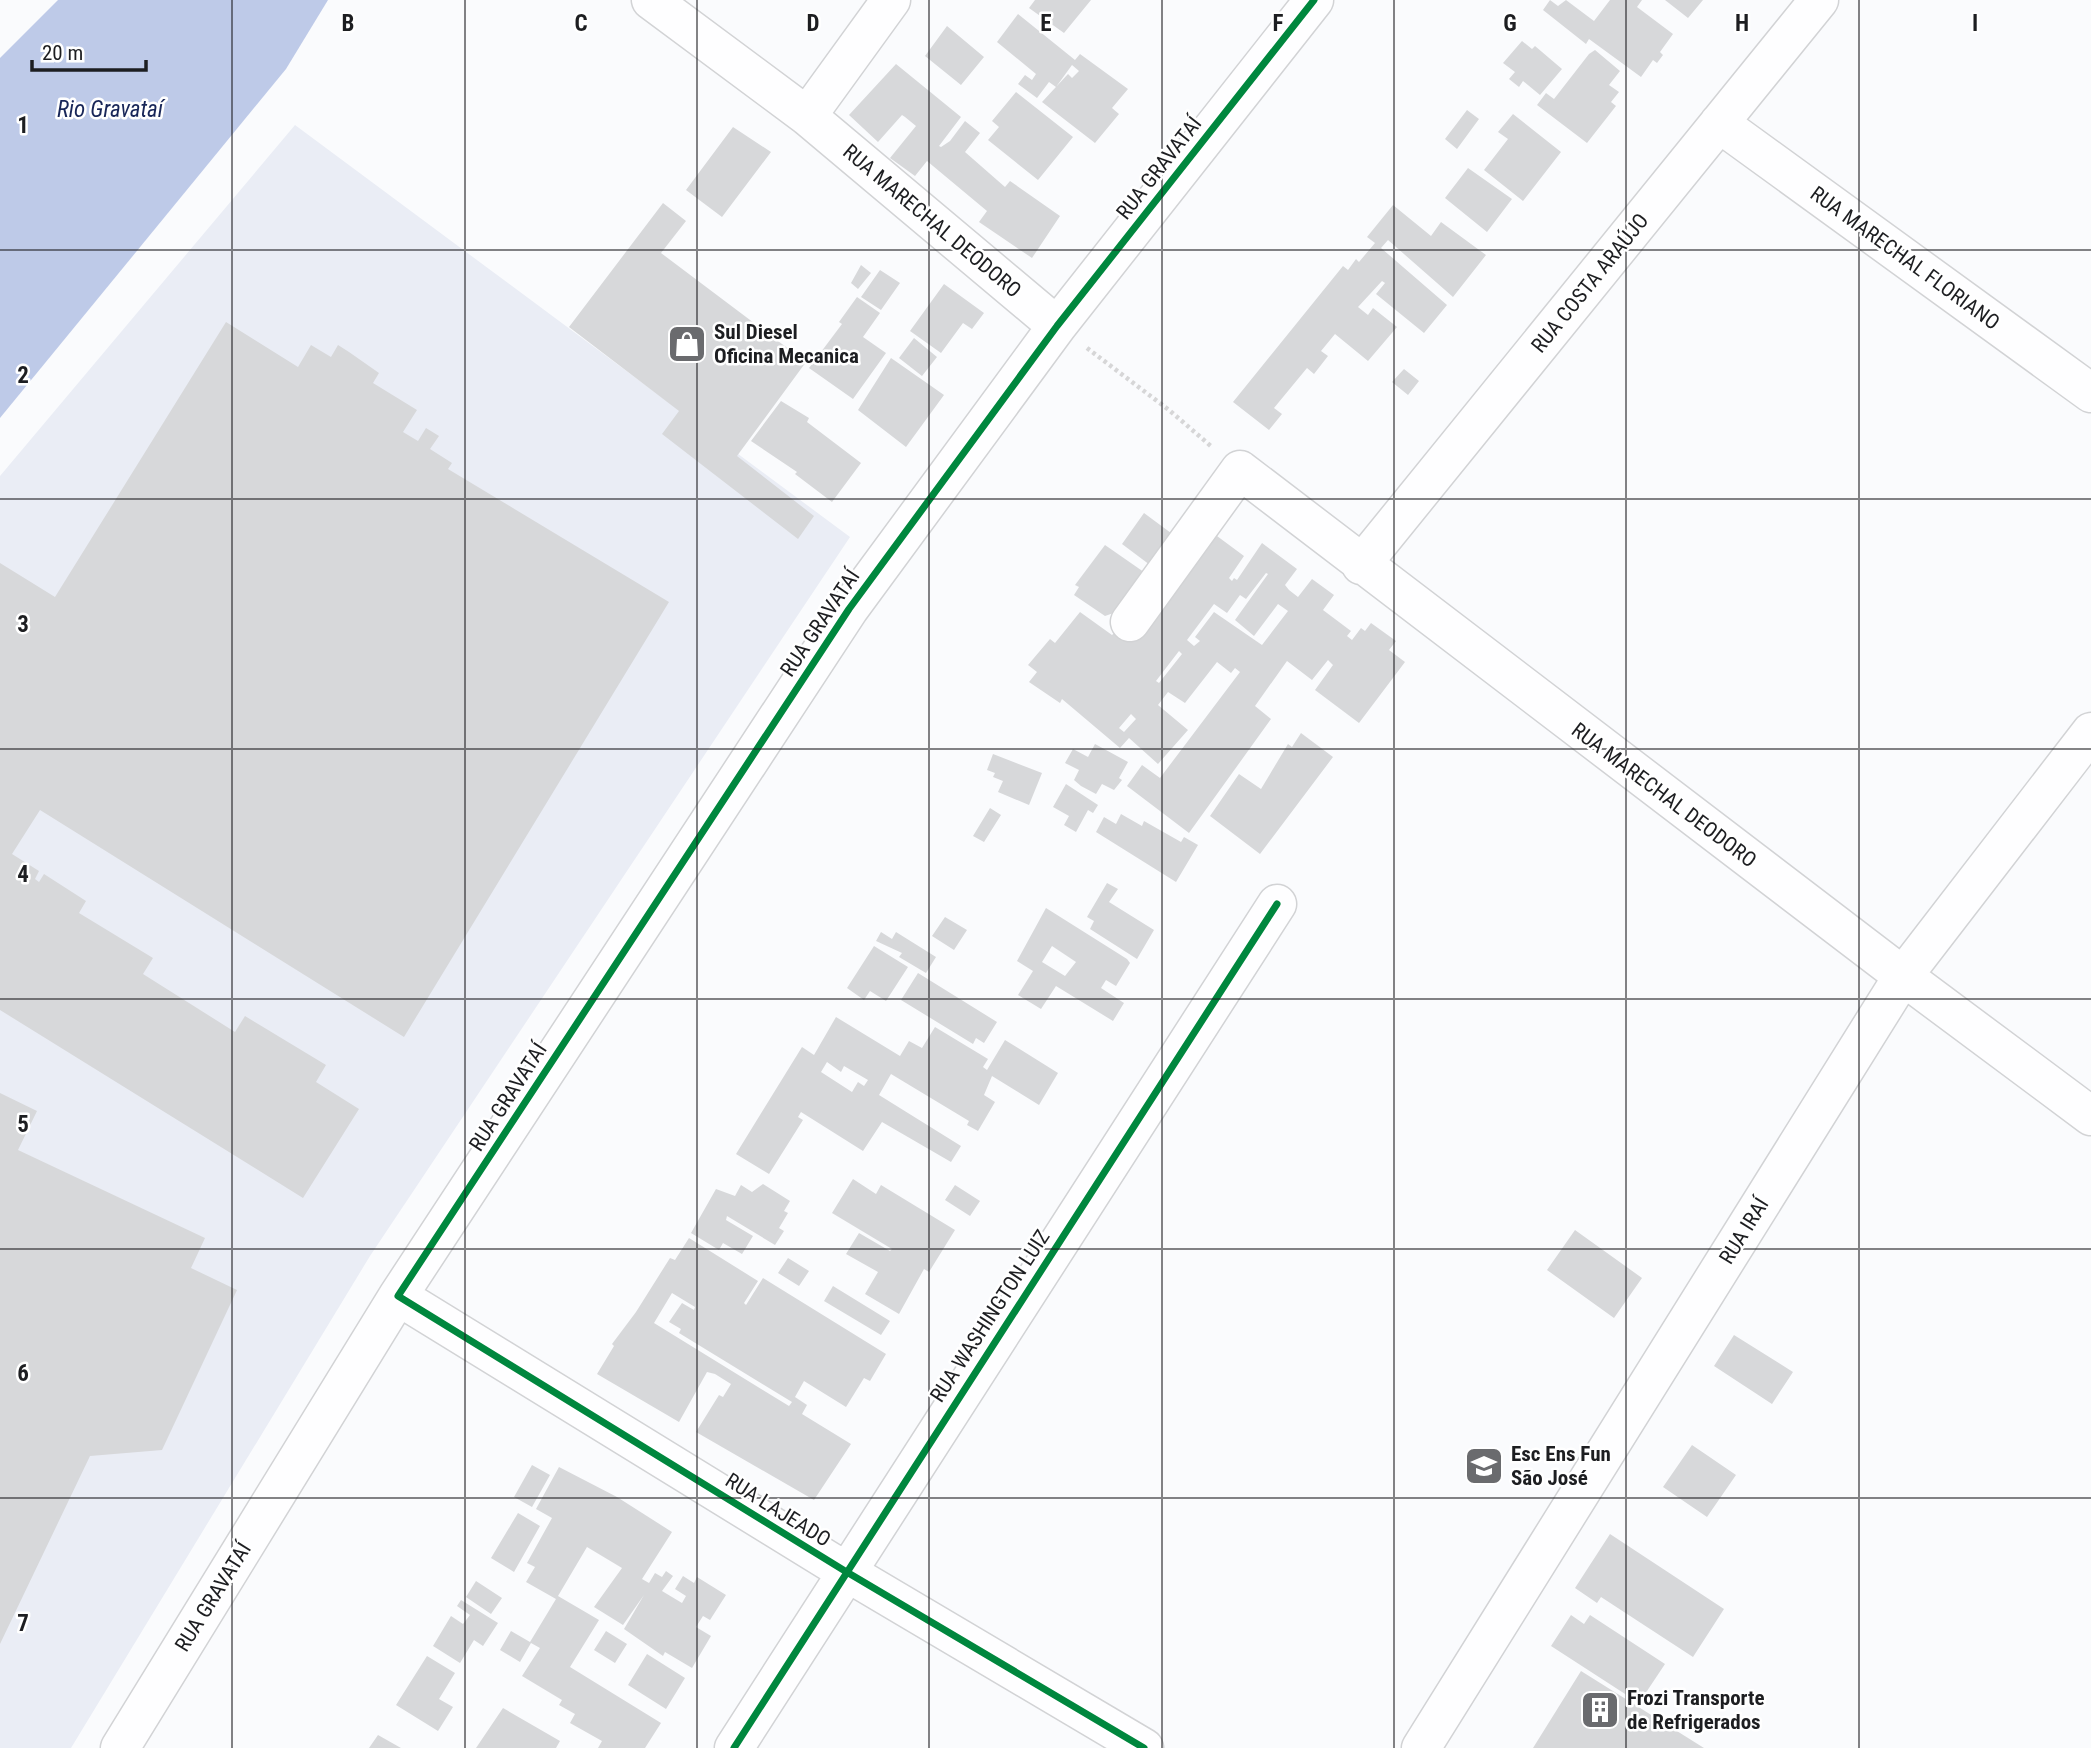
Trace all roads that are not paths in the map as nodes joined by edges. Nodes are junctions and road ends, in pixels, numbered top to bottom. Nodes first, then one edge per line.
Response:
1 (651, 0) edge
2 (891, 0) edge
3 (1314, 0) edge
4 (1819, 0) edge
5 (807, 116) junction
6 (1719, 123) junction
7 (1057, 326) junction
8 (2091, 393) edge
9 (1361, 565) junction
10 (1130, 622) dead end
11 (2091, 732) edge
12 (1277, 904) dead end
13 (1903, 976) junction
14 (2091, 1116) edge
15 (397, 1296) junction
16 (845, 1571) junction
17 (120, 1748) edge
18 (734, 1748) edge
19 (1144, 1748) edge
20 (1422, 1748) edge

1 - 5 street, RUA MARECHAL DEODORO
2 - 5 street
3 - 7 street, RUA GRAVATAÍ
4 - 6 street, RUA COSTA ARAÚJO
5 - 7 street, RUA MARECHAL DEODORO
6 - 8 street, RUA MARECHAL FLORIANO
6 - 9 street, RUA COSTA ARAÚJO
7 - 15 street, RUA GRAVATAÍ
9 - 10 street, RUA MARECHAL DEODORO
9 - 13 street, RUA MARECHAL DEODORO
11 - 13 street, RUA IRAÍ
12 - 16 street, RUA WASHINGTON LUIZ
13 - 14 street, RUA MARECHAL DEODORO
13 - 20 street, RUA IRAÍ
15 - 16 street, RUA LAJEADO
15 - 17 street, RUA GRAVATAÍ
16 - 18 street, RUA WASHINGTON LUIZ
16 - 19 street, RUA LAJEADO

